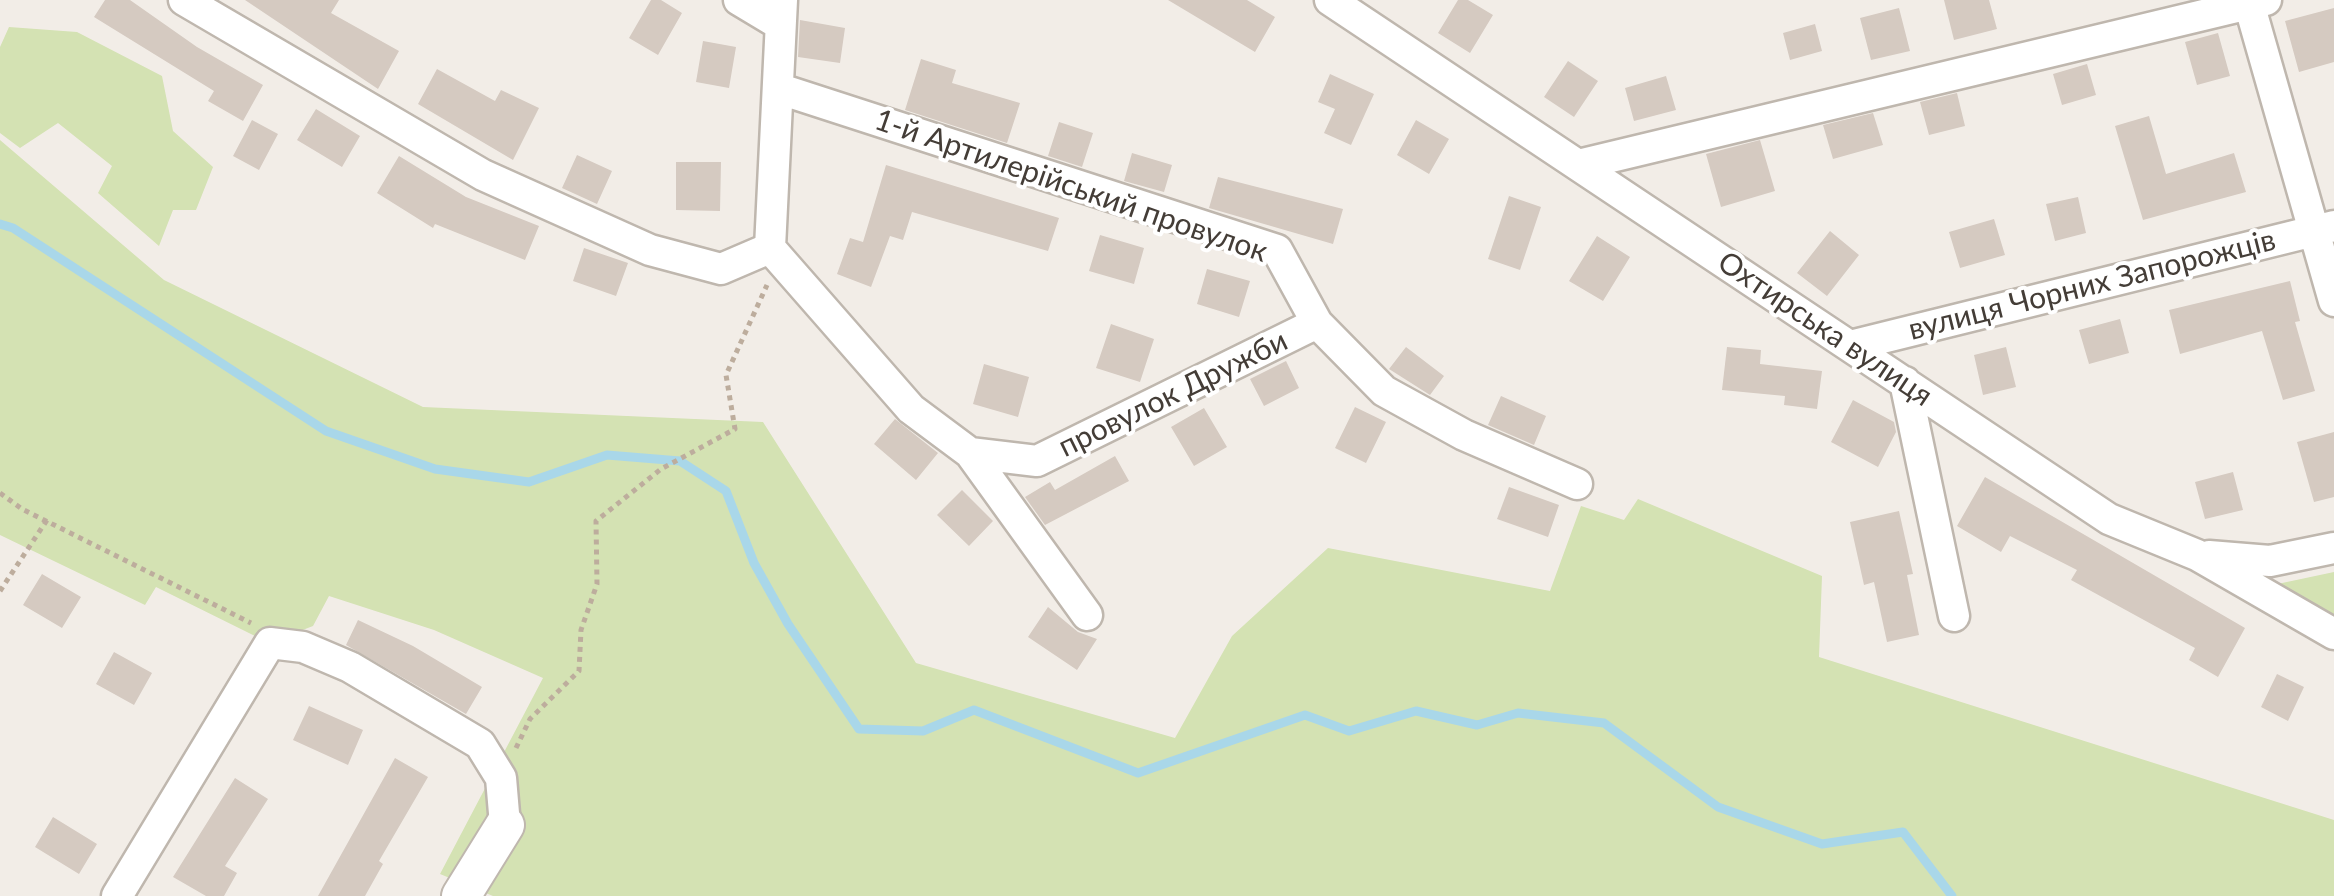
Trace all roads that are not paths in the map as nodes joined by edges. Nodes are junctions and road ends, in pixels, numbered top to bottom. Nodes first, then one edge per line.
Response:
1 (184, 0) edge
2 (739, 0) edge
3 (1330, 0) edge
4 (2254, 1) edge
5 (780, 12) edge
6 (780, 89) junction
7 (1578, 164) junction
8 (2324, 228) edge
9 (770, 248) junction
10 (2334, 301) edge
11 (1316, 323) junction
12 (1850, 346) junction
13 (1905, 382) junction
14 (970, 452) junction
15 (1577, 484) dead end
16 (2334, 548) edge
17 (2196, 555) junction
18 (1087, 615) dead end
19 (1954, 616) dead end
20 (2334, 634) edge
21 (504, 824) joint
22 (116, 896) edge
23 (461, 896) edge

1 - 9 street
2 - 5 street
3 - 7 street, Охтирська вулиця
4 - 7 street
4 - 8 street
5 - 6 street
6 - 9 street
6 - 11 street, 1-й Артилерійський провулок
7 - 12 street, Охтирська вулиця
8 - 10 street
8 - 12 street, вулиця Чорних Запорожців
9 - 14 street
11 - 14 street, провулок Дружби
11 - 15 street, 1-й Артилерійський провулок
12 - 13 street, Охтирська вулиця
13 - 17 street, Охтирська вулиця
13 - 19 street
14 - 18 street
16 - 17 street
17 - 20 street, Охтирська вулиця
21 - 22 street
21 - 23 street

